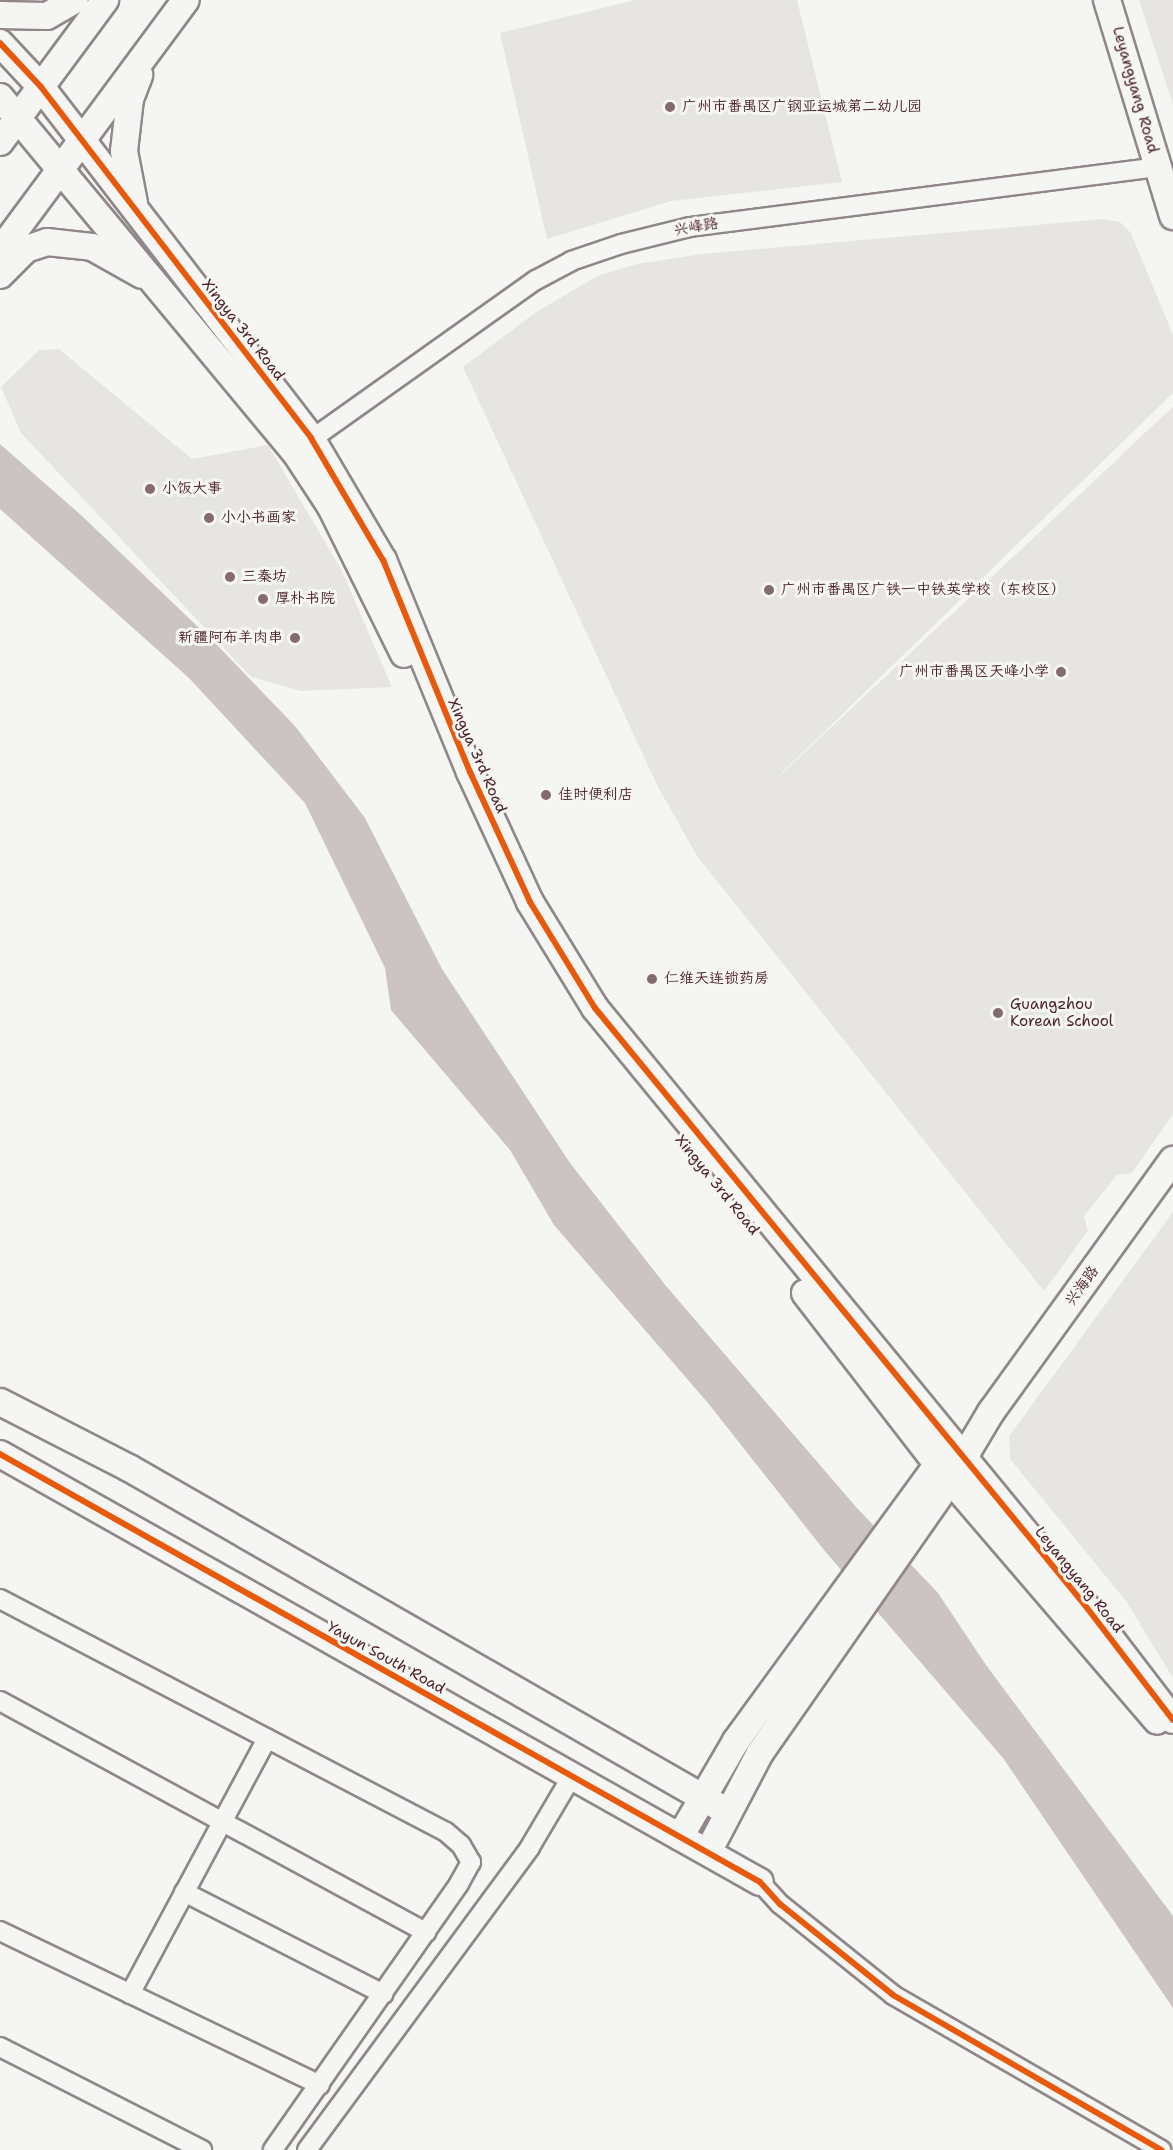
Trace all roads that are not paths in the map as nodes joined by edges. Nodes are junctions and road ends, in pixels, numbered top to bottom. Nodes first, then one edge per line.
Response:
1 (75, 0) edge
2 (105, 0) edge
3 (1107, 0) edge
4 (181, 2) edge
5 (0, 15) edge
6 (158, 37) junction
7 (0, 44) edge
8 (41, 87) junction
9 (0, 97) edge
10 (17, 119) junction
11 (82, 140) junction
12 (0, 142) edge
13 (1158, 167) junction
14 (62, 168) junction
15 (1173, 216) edge
16 (142, 220) junction
17 (0, 251) edge
18 (0, 275) edge
19 (177, 305) junction
20 (303, 445) junction
21 (1170, 1170) edge
22 (0, 1402) edge
23 (0, 1454) edge
24 (951, 1461) junction
25 (0, 1599) edge
26 (842, 1615) junction
27 (0, 1701) edge
28 (1173, 1720) edge
29 (1173, 1734) edge
30 (267, 1738) junction
31 (572, 1776) junction
32 (702, 1797) junction
33 (728, 1812) junction
34 (223, 1822) junction
35 (680, 1837) junction
36 (708, 1852) junction
37 (760, 1882) joint
38 (184, 1893) junction
39 (0, 1931) edge
40 (426, 1932) junction
41 (130, 1994) junction
42 (383, 1994) junction
43 (0, 2048) edge
44 (320, 2085) junction
45 (202, 2150) edge
46 (273, 2150) edge
47 (307, 2150) edge
48 (1162, 2150) edge

1 - 5 street
2 - 8 street
3 - 13 street, Leyangyang Road
4 - 6 street
6 - 11 street
6 - 16 street
7 - 8 street, Xingya 3rd Road
8 - 10 street
8 - 11 street, Xingya 3rd Road
9 - 10 street, Xingya 3rd Road
10 - 12 street
10 - 14 street, Xingya 3rd Road
11 - 14 street
11 - 16 street, Xingya 3rd Road
13 - 15 street, Leyangyang Road
13 - 20 street, 兴峰路
14 - 17 street
14 - 19 street, Xingya 3rd Road
16 - 20 street, Xingya 3rd Road
18 - 19 street
19 - 20 street, Xingya 3rd Road
20 - 24 street, Xingya 3rd Road
21 - 24 street, 兴海路
22 - 32 street
23 - 31 street, Yayun South Road
24 - 26 street, 兴海路
24 - 28 street, Leyangyang Road
24 - 29 street
25 - 30 street
26 - 32 street
26 - 33 street
27 - 34 street
30 - 34 street
30 - 40 street
31 - 35 street, Yayun South Road
31 - 47 street
32 - 33 street
32 - 35 street
33 - 36 street
34 - 38 street
34 - 40 street
35 - 36 street, Yayun South Road
36 - 37 street, Yayun South Road
37 - 48 street
38 - 41 street
38 - 42 street
39 - 41 street
40 - 42 street
41 - 44 street
42 - 44 street
43 - 45 street
44 - 46 street

